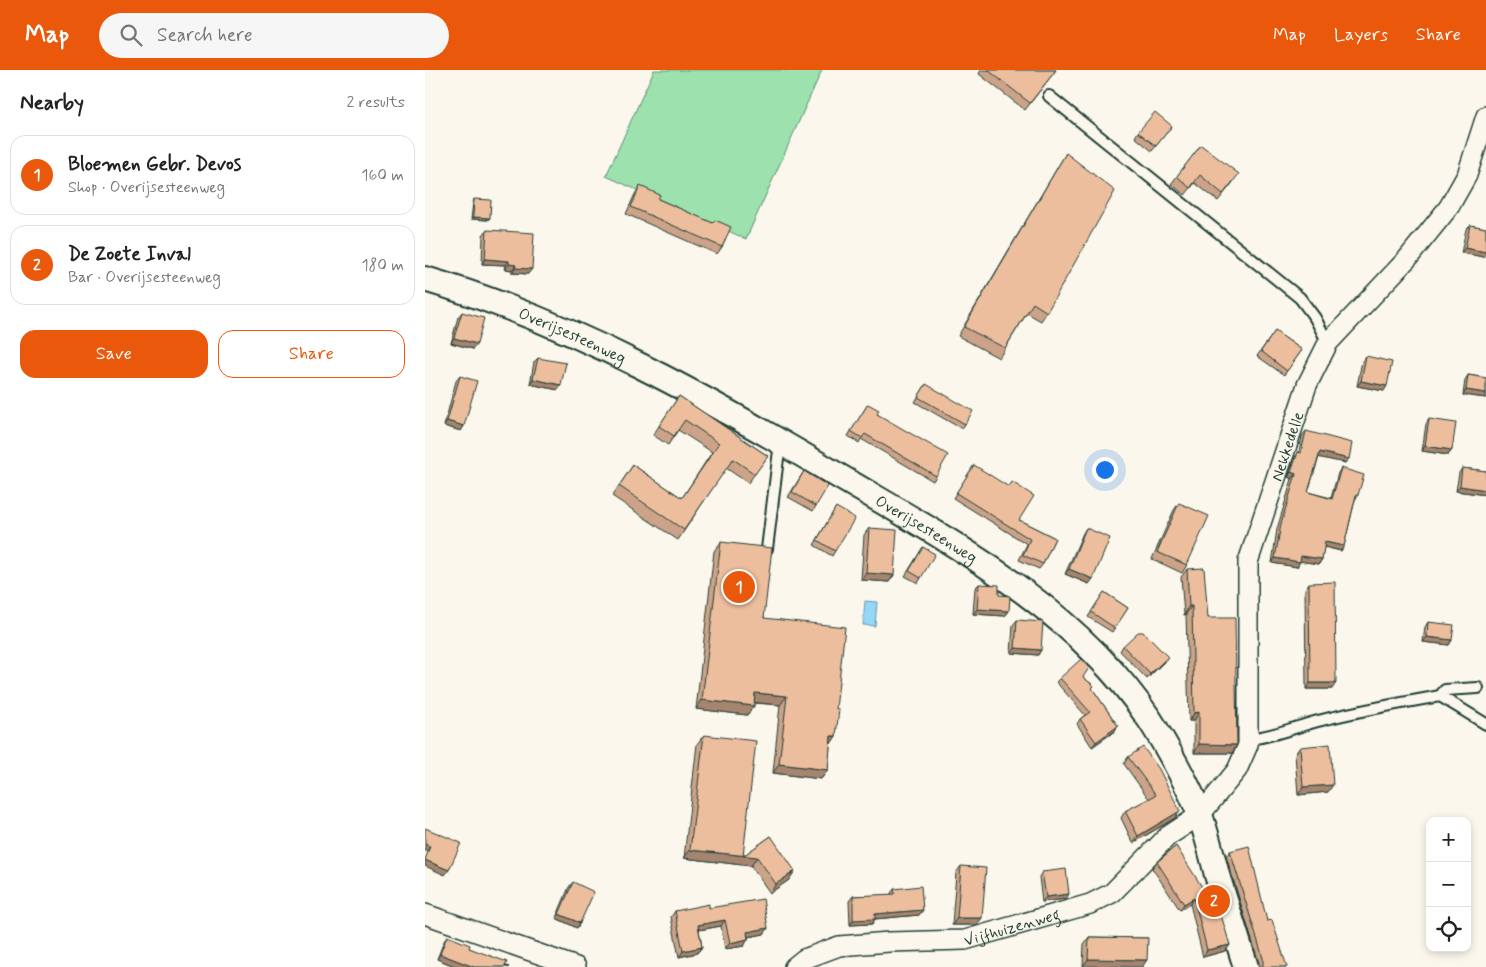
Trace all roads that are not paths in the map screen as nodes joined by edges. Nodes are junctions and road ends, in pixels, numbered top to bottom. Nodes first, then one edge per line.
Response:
1 (1049, 96) dead end
2 (1486, 116) edge
3 (425, 279) edge
4 (1328, 343) junction
5 (780, 441) junction
6 (767, 549) edge
7 (1478, 688) dead end
8 (1440, 696) junction
9 (1486, 724) edge
10 (1248, 739) junction
11 (1200, 815) junction
12 (425, 914) edge
13 (576, 967) edge
14 (794, 967) edge
15 (1246, 967) edge

1 - 4 lane
2 - 4 street, Nekkedelle
3 - 5 street, Overijsesteenweg
4 - 10 street, Nekkedelle
5 - 6 lane
5 - 11 street, Overijsesteenweg
7 - 8 lane
8 - 9 lane
8 - 10 lane
10 - 11 street, Nekkedelle
11 - 14 street, Vijfhuizenweg
11 - 15 street, Overijsesteenweg
12 - 13 street

